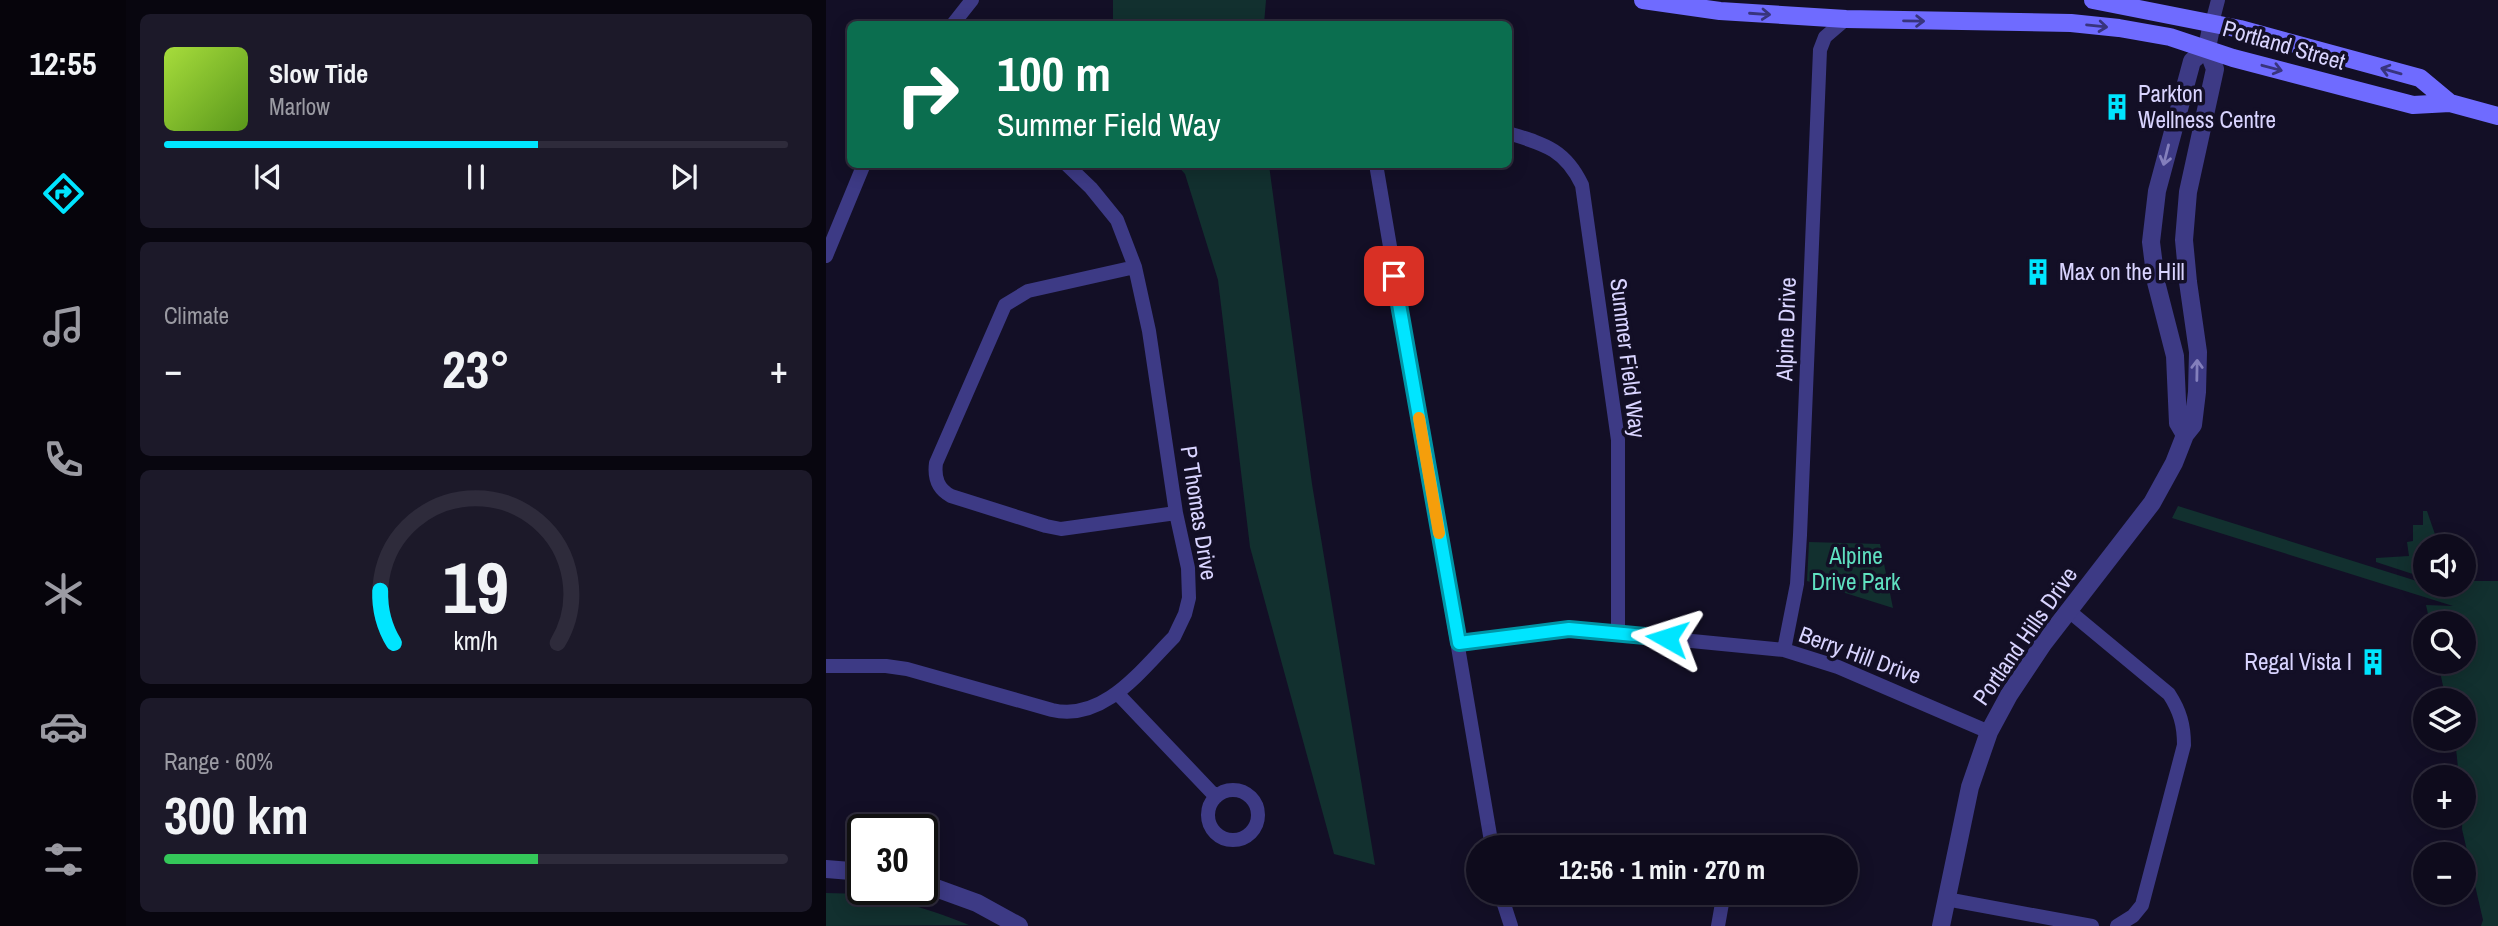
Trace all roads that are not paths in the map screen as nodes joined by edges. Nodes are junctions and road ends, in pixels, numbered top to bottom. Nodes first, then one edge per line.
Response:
1 (972, 0) edge
2 (1643, 0) edge
3 (2093, 0) edge
4 (2218, 0) edge
5 (1846, 19) junction
6 (955, 21) edge
7 (2212, 23) junction
8 (2207, 48) junction
9 (2450, 103) junction
10 (2498, 116) edge
11 (1512, 134) edge
12 (862, 168) edge
13 (1070, 168) edge
14 (1377, 168) edge
15 (826, 257) edge
16 (1135, 267) junction
17 (2185, 435) junction
18 (1176, 513) junction
19 (2069, 611) junction
20 (1618, 632) junction
21 (1459, 643) junction
22 (1784, 650) junction
23 (826, 666) edge
24 (1117, 693) junction
25 (1989, 732) junction
26 (1216, 797) dead end
27 (1490, 835) edge
28 (826, 869) edge
29 (847, 871) edge
30 (938, 889) edge
31 (1946, 899) junction
32 (1504, 905) edge
33 (1722, 905) edge
34 (1020, 926) edge
35 (1511, 926) edge
36 (1718, 926) edge
37 (1941, 926) edge
38 (2092, 926) edge
39 (2117, 926) edge

1 - 6 street
2 -> 5 main road, Portland Street
3 - 7 main road, Portland Street
4 - 7 street
5 -> 8 main road, Portland Street
5 - 22 street, Alpine Drive
7 - 8 street, Portland Hills Drive
9 -> 7 main road, Portland Street
8 -> 9 main road, Portland Street
17 -> 8 street, Portland Hills Drive
8 -> 17 street, Portland Hills Drive
9 - 10 main road, Portland Street
11 - 20 street, Summer Field Way
12 - 15 street
13 - 16 street, P Thomas Drive
14 - 21 street
16 - 18 street, P Thomas Drive
16 - 18 street
17 - 19 street, Portland Hills Drive
18 - 24 street, P Thomas Drive
19 - 25 street, Portland Hills Drive
19 - 39 street
20 - 21 street, Berry Hill Drive
20 - 22 street, Berry Hill Drive
21 - 27 street
22 - 25 street, Berry Hill Drive
23 - 24 street, P Thomas Drive
24 - 26 street
25 - 31 street, Portland Hills Drive
28 - 29 street
30 - 34 street
31 - 37 street, Portland Hills Drive
31 - 38 street
32 - 35 street
33 - 36 street

